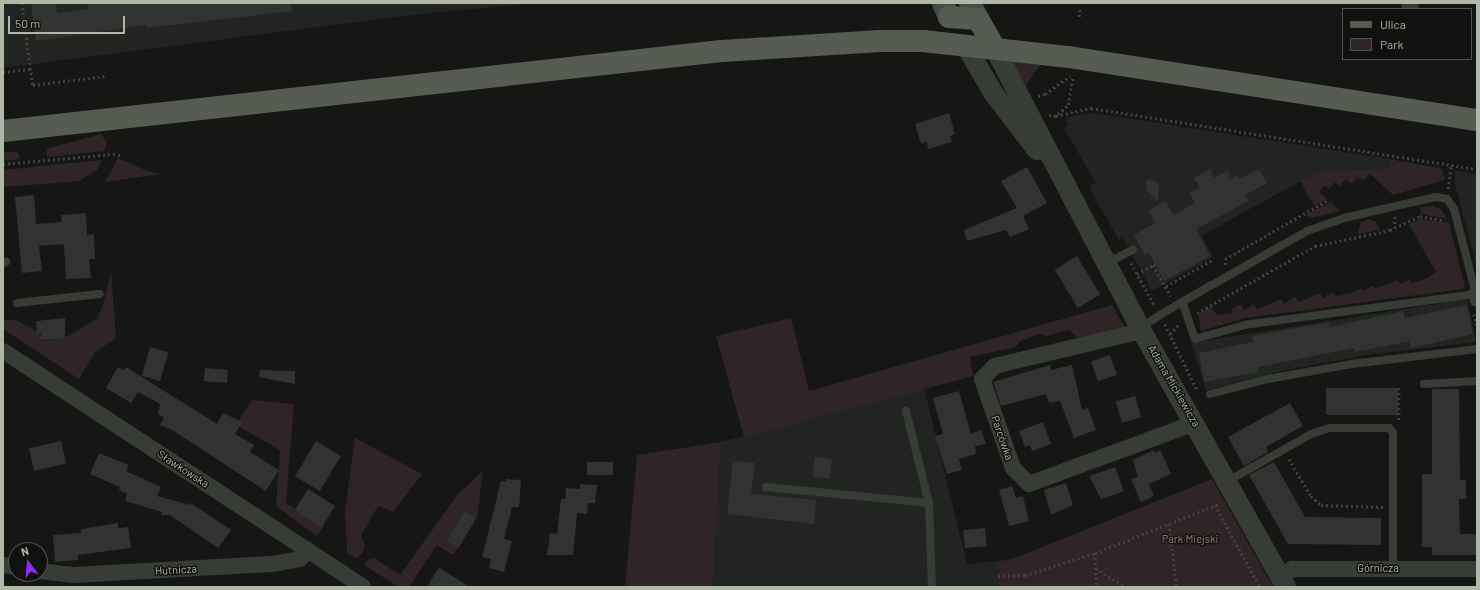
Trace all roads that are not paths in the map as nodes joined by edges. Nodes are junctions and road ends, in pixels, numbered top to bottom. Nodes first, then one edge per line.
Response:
1 (946, 10) edge
2 (974, 11) edge
3 (964, 45) junction
4 (995, 49) junction
5 (1477, 120) edge
6 (3, 130) edge
7 (1063, 183) junction
8 (1129, 252) road end
9 (1106, 264) junction
10 (100, 294) dead end
11 (1474, 296) edge
12 (17, 302) dead end
13 (1182, 302) junction
14 (1140, 328) junction
15 (1477, 349) edge
16 (3, 351) edge
17 (1477, 381) edge
18 (1424, 384) dead end
19 (1210, 394) dead end
20 (906, 411) dead end
21 (1195, 423) junction
22 (1228, 480) junction
23 (766, 487) dead end
24 (929, 503) junction
25 (308, 550) junction
26 (1393, 568) junction
27 (1477, 569) edge
28 (48, 573) edge
29 (74, 581) edge
30 (1283, 582) edge
31 (363, 587) edge
32 (932, 587) edge

1 - 2 main road
1 - 3 main road
2 - 4 main road
3 - 4 main road
3 - 6 main road
3 - 7 street, Adama Mickiewicza
4 - 5 main road
4 - 7 street, Adama Mickiewicza
7 - 9 street, Adama Mickiewicza
8 - 9 lane
9 - 14 street, Adama Mickiewicza
10 - 12 lane
11 - 13 lane
11 - 13 lane
13 - 14 lane
14 - 21 street, Adama Mickiewicza
14 - 21 street, Parcówka
15 - 19 lane
16 - 25 street, Sławkowska
17 - 18 lane
20 - 24 lane
21 - 22 street, Adama Mickiewicza
22 - 26 lane
22 - 30 street, Adama Mickiewicza
23 - 24 lane
24 - 32 lane
25 - 29 street, Hutnicza
25 - 31 street, Sławkowska
26 - 27 street, Górnicza
26 - 30 street, Górnicza
28 - 29 street, Hutnicza

